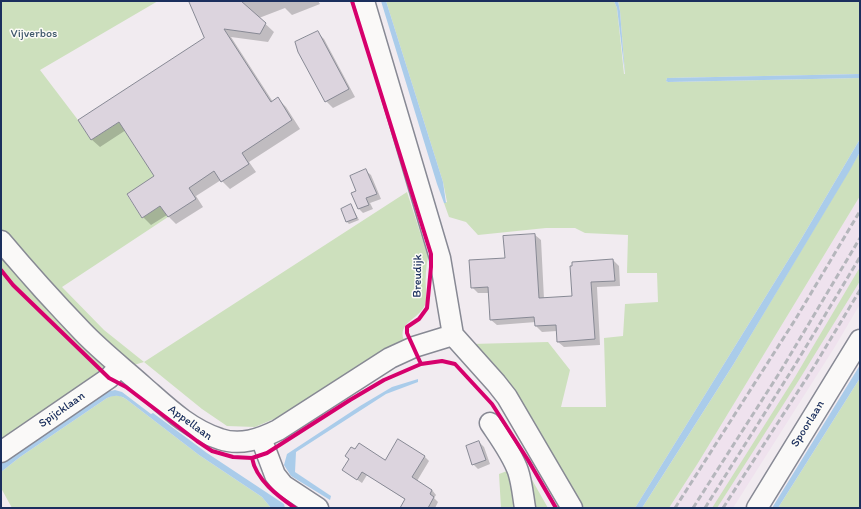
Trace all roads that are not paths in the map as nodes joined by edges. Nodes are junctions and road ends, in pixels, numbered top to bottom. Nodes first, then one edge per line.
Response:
1 (364, 1) edge
2 (1, 241) edge
3 (453, 335) junction
4 (860, 340) edge
5 (120, 366) junction
6 (490, 423) dead end
7 (261, 438) junction
8 (1, 452) edge
9 (318, 508) edge
10 (525, 508) edge
11 (572, 508) edge
12 (757, 508) edge

1 - 3 street, Breudijk
2 - 5 street, Appellaan
3 - 7 street, Appellaan
3 - 11 street
4 - 12 street, Spoorlaan
5 - 7 street, Appellaan
5 - 8 street, Spijcklaan
6 - 10 street
7 - 9 street

